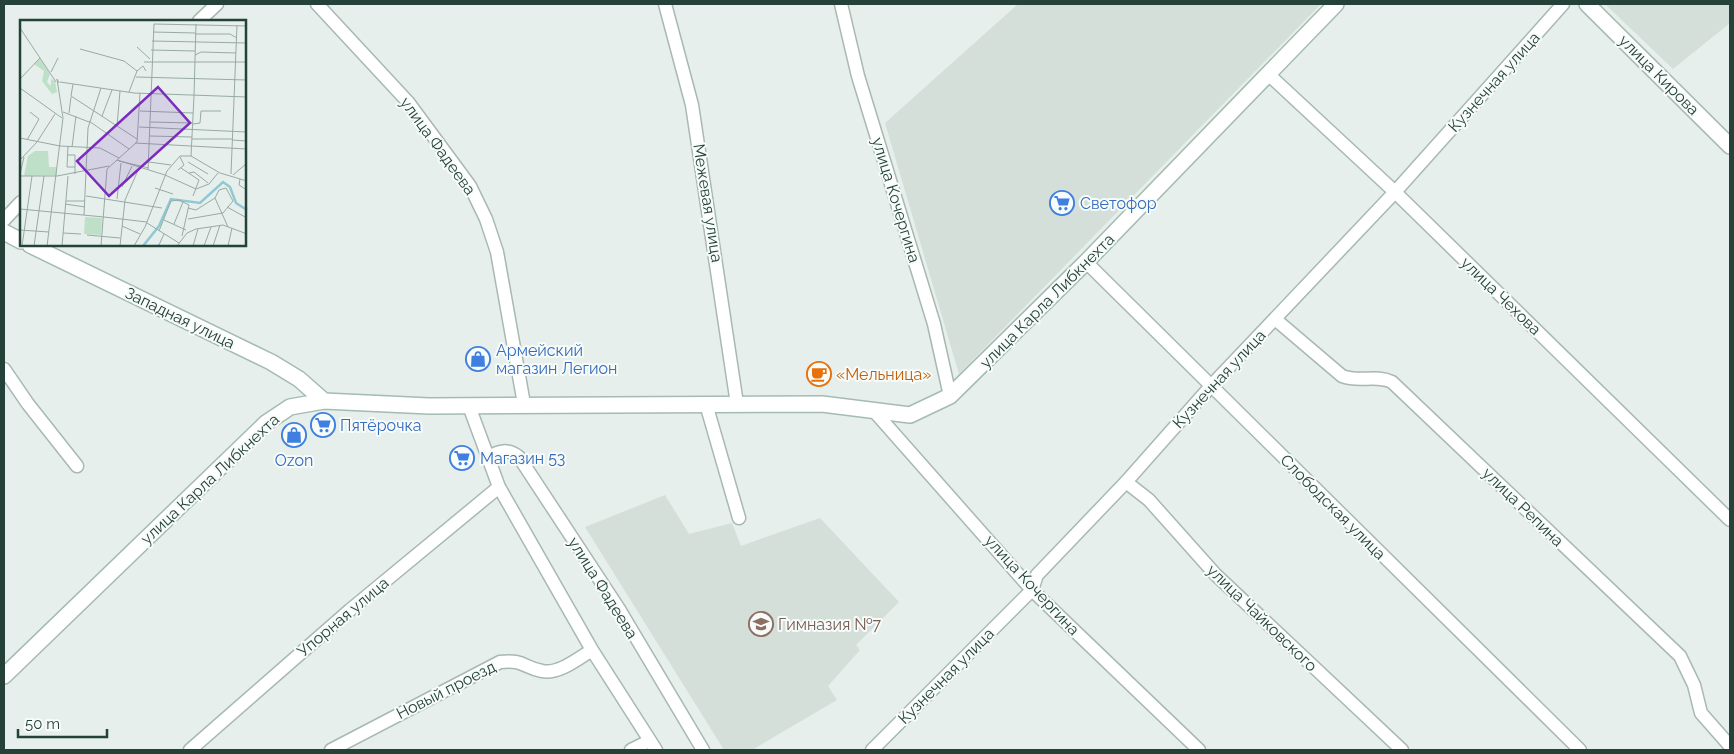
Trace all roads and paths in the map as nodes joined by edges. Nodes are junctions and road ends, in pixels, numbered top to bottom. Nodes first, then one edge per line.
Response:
1 (217, 4) edge
2 (317, 4) edge
3 (665, 4) edge
4 (1336, 4) edge
5 (1563, 4) edge
6 (1587, 4) edge
7 (845, 6) edge
8 (201, 20) edge
9 (1268, 74) junction
10 (1730, 146) edge
11 (1396, 192) junction
12 (20, 203) edge
13 (4, 220) edge
14 (4, 232) edge
15 (20, 240) edge
16 (32, 246) edge
17 (1086, 262) junction
18 (1274, 319) junction
19 (4, 369) edge
20 (1211, 386) junction
21 (950, 396) junction
22 (324, 401) junction
23 (524, 404) junction
24 (706, 404) junction
25 (737, 404) junction
26 (469, 406) junction
27 (874, 411) junction
28 (487, 457) junction
29 (78, 466) dead end
30 (1126, 482) junction
31 (499, 488) junction
32 (739, 518) dead end
33 (1730, 520) edge
34 (1032, 590) junction
35 (592, 650) junction
36 (4, 676) edge
37 (653, 745) edge
38 (1730, 746) edge
39 (190, 750) edge
40 (331, 750) edge
41 (631, 750) edge
42 (703, 750) edge
43 (872, 750) edge
44 (1199, 750) edge
45 (1402, 750) edge
46 (1580, 750) edge

1 - 8 street
2 - 23 street, улица Фадеева
3 - 25 street, Межевая улица
4 - 9 main road, улица Карла Либкнехта
5 - 11 street, Кузнечная улица
6 - 10 main road, улица Кирова
7 - 21 street, улица Кочергина
9 - 11 street, улица Чехова
9 - 17 main road, улица Карла Либкнехта
11 - 18 street, Кузнечная улица
11 - 33 street, улица Чехова
12 - 13 street
14 - 15 main road
16 - 22 main road, Западная улица
17 - 20 street, Слободская улица
17 - 21 main road, улица Карла Либкнехта
18 - 20 street, Кузнечная улица
18 - 38 street, улица Репина
19 - 29 street
20 - 30 street, Кузнечная улица
20 - 46 street, Слободская улица
21 - 27 main road, улица Карла Либкнехта
22 - 26 main road, улица Карла Либкнехта
22 - 36 main road, улица Карла Либкнехта
23 - 24 main road, улица Карла Либкнехта
23 - 26 main road, улица Карла Либкнехта
24 - 25 main road, улица Карла Либкнехта
24 - 32 street
25 - 27 main road, улица Карла Либкнехта
26 - 28 street
27 - 34 street, улица Кочергина
28 - 31 street
28 - 42 street, улица Фадеева
30 - 34 street, Кузнечная улица
30 - 45 street, улица Чайковского
31 - 35 street
31 - 39 street, Упорная улица
34 - 43 street, Кузнечная улица
34 - 44 street, улица Кочергина
35 - 37 street
35 - 40 street, Новый проезд
37 - 41 street

